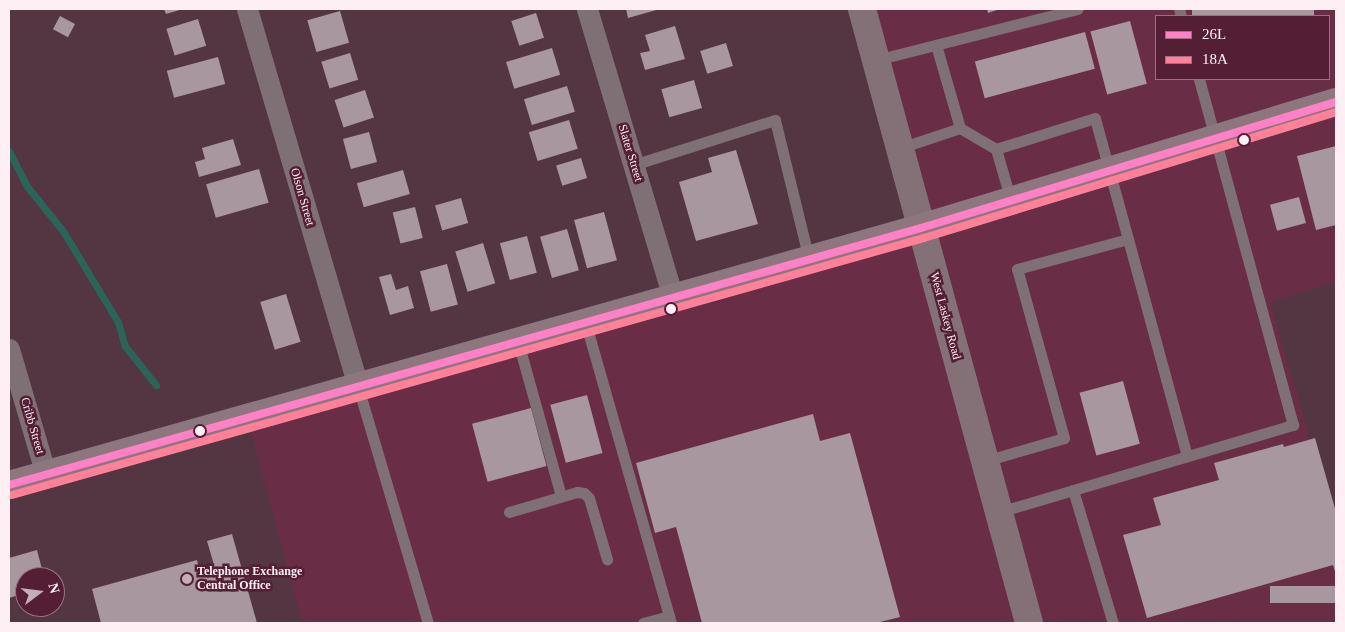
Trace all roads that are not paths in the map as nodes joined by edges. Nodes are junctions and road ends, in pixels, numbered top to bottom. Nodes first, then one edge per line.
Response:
1 (247, 9) edge
2 (587, 9) edge
3 (862, 9) edge
4 (1078, 9) edge
5 (936, 45) junction
6 (876, 60) junction
7 (1199, 80) edge
8 (1336, 102) edge
9 (960, 128) junction
10 (1217, 138) junction
11 (900, 148) junction
12 (996, 149) junction
13 (633, 165) junction
14 (1110, 171) junction
15 (1011, 200) junction
16 (921, 228) junction
17 (1128, 239) junction
18 (809, 259) junction
19 (673, 297) junction
20 (585, 322) junction
21 (518, 340) junction
22 (9, 349) edge
23 (358, 385) junction
24 (1187, 456) junction
25 (985, 461) junction
26 (46, 475) junction
27 (9, 485) edge
28 (1073, 490) junction
29 (561, 496) junction
30 (509, 512) dead end
31 (999, 512) junction
32 (606, 559) dead end
33 (670, 620) edge
34 (428, 623) edge
35 (644, 623) edge
36 (1029, 623) edge
37 (1113, 623) edge

1 - 23 street, Olson Street
2 - 13 street, Slater Street
3 - 6 main road, West Laskey Road
4 - 5 lane
5 - 6 lane
5 - 9 lane
6 - 11 main road, West Laskey Road
7 - 10 lane
8 - 10 main road
9 - 11 lane
9 - 12 lane
10 - 14 main road
10 - 24 lane
11 - 16 main road, West Laskey Road
12 - 14 lane
12 - 15 lane
13 - 18 lane
13 - 19 street, Slater Street
14 - 15 main road
14 - 17 lane
15 - 16 main road
16 - 18 main road
16 - 25 main road, West Laskey Road
17 - 24 lane
17 - 25 lane
18 - 19 main road
19 - 20 main road
20 - 21 main road
20 - 33 lane
21 - 23 main road
21 - 29 lane
22 - 26 street, Cribb Street
23 - 26 main road
23 - 34 lane
24 - 28 lane
25 - 31 main road, West Laskey Road
26 - 27 main road
28 - 31 lane
28 - 37 lane
29 - 30 lane
29 - 32 lane
31 - 36 main road, West Laskey Road
33 - 35 lane

